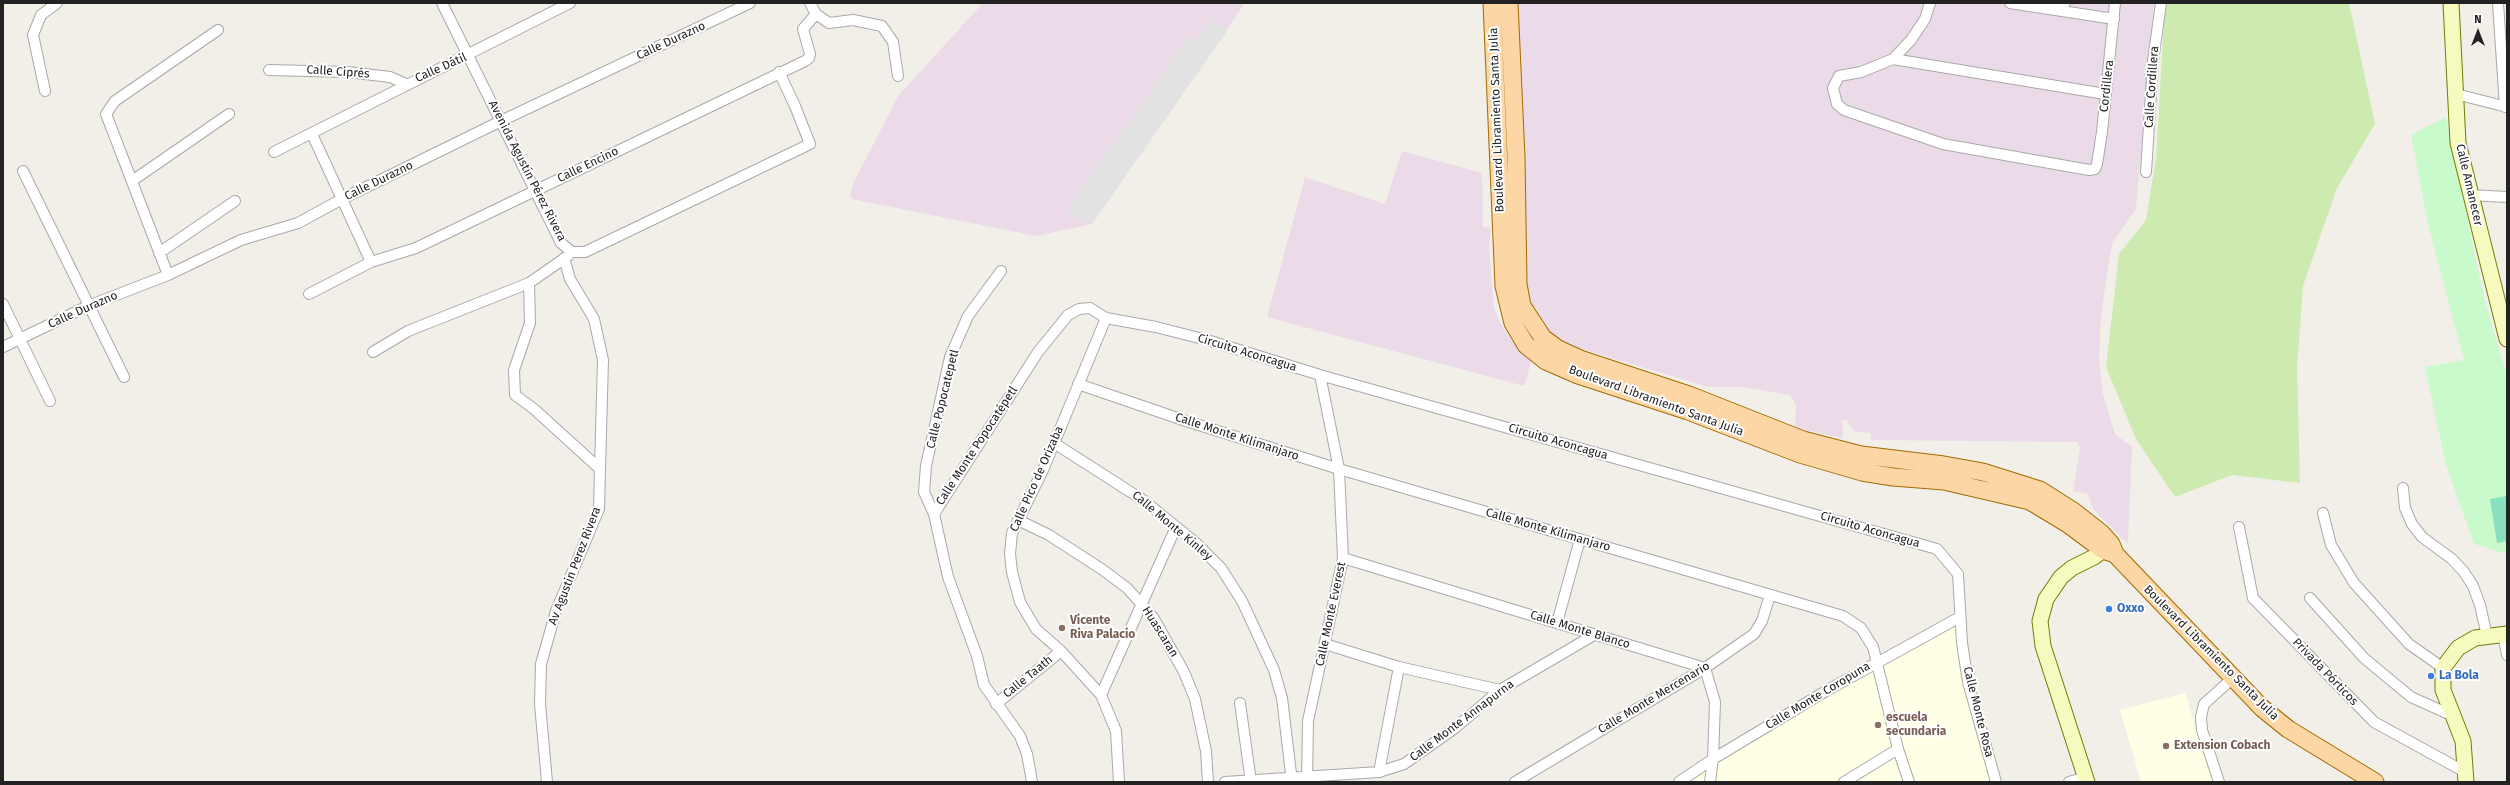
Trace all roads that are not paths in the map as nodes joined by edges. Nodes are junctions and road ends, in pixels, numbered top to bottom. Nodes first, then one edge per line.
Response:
1 (57, 3) edge
2 (442, 3) edge
3 (570, 3) edge
4 (750, 3) edge
5 (810, 3) edge
6 (1492, 3) edge
7 (1509, 3) edge
8 (1930, 3) edge
9 (2010, 3) edge
10 (2065, 3) edge
11 (2115, 3) edge
12 (2161, 3) edge
13 (2451, 3) edge
14 (2498, 3) edge
15 (2047, 10) junction
16 (816, 14) junction
17 (2114, 18) junction
18 (218, 30) dead end
19 (469, 56) junction
20 (1894, 60) junction
21 (269, 70) dead end
22 (779, 72) junction
23 (898, 76) dead end
24 (406, 84) junction
25 (45, 91) dead end
26 (2106, 94) junction
27 (2456, 94) junction
28 (2506, 107) edge
29 (229, 114) dead end
30 (501, 121) junction
31 (312, 134) junction
32 (274, 152) dead end
33 (23, 171) dead end
34 (2146, 172) dead end
35 (132, 181) junction
36 (534, 191) junction
37 (2470, 195) junction
38 (2507, 197) edge
39 (342, 199) junction
40 (235, 202) dead end
41 (572, 252) junction
42 (159, 253) junction
43 (564, 258) junction
44 (371, 262) junction
45 (1001, 271) dead end
46 (168, 275) junction
47 (529, 283) junction
48 (309, 294) dead end
49 (3, 304) edge
50 (88, 306) junction
51 (1106, 318) junction
52 (2507, 339) edge
53 (19, 340) junction
54 (3, 347) edge
55 (373, 352) dead end
56 (1320, 375) junction
57 (124, 377) dead end
58 (1078, 384) junction
59 (50, 401) dead end
60 (1054, 443) junction
61 (600, 469) junction
62 (1339, 469) junction
63 (2403, 488) dead end
64 (2323, 513) dead end
65 (934, 514) junction
66 (1018, 520) junction
67 (1176, 527) junction
68 (2239, 527) dead end
69 (1580, 539) junction
70 (2110, 549) junction
71 (1343, 558) junction
72 (1770, 595) junction
73 (2310, 598) dead end
74 (1142, 603) junction
75 (1960, 617) junction
76 (1557, 623) junction
77 (2505, 634) edge
78 (1594, 635) junction
79 (2487, 636) junction
80 (1325, 644) junction
81 (1061, 651) junction
82 (2507, 655) edge
83 (1877, 661) junction
84 (1399, 668) junction
85 (1705, 668) junction
86 (2443, 668) junction
87 (2233, 678) junction
88 (1500, 690) junction
89 (1102, 695) junction
90 (1240, 703) dead end
91 (996, 704) junction
92 (2451, 715) junction
93 (1898, 749) junction
94 (1713, 759) junction
95 (1379, 772) junction
96 (2466, 778) edge
97 (1292, 779) edge
98 (1307, 779) edge
99 (2086, 780) edge
100 (1251, 781) edge
101 (547, 782) edge
102 (1032, 782) edge
103 (1119, 782) edge
104 (1208, 782) edge
105 (1225, 782) edge
106 (1515, 782) edge
107 (1679, 782) edge
108 (1710, 782) edge
109 (1844, 782) edge
110 (1909, 782) edge
111 (1996, 782) edge
112 (2070, 782) edge
113 (2219, 782) edge
114 (2375, 782) edge

1 - 25 street
2 - 19 street, Avenida Agustín Pérez Rivera
3 - 19 street, Calle Dátil
4 - 30 street, Calle Durazno
5 - 16 street
6 - 70 main road, Boulevard Libramiento Santa Julia
7 - 70 main road, Boulevard Libramiento Santa Julia
8 - 20 street
9 - 15 street
10 - 15 street
11 - 17 street, Cordillera
12 - 34 street, Calle Cordillera
13 - 27 main road, Calle Amanecer
14 - 28 street
15 - 17 street
16 - 22 street, Calle Encino
16 - 23 street
17 - 26 street, Cordillera
18 - 35 street
19 - 24 street, Calle Dátil
19 - 30 street, Avenida Agustín Pérez Rivera
20 - 26 street
20 - 26 street, Cordillera
21 - 24 street, Calle Ciprés
22 - 36 street, Calle Encino
22 - 41 street, Avenida Agustín Pérez Rivera
24 - 31 street, Calle Dátil
27 - 28 street
27 - 37 main road, Calle Amanecer
29 - 35 street
30 - 36 street, Avenida Agustín Pérez Rivera
30 - 39 street, Calle Durazno
31 - 32 street, Calle Dátil
31 - 39 street
33 - 50 street
35 - 42 street
36 - 41 street, Avenida Agustín Pérez Rivera
36 - 44 street, Calle Encino
37 - 38 street
37 - 52 main road, Calle Amanecer
39 - 44 street
39 - 46 street, Calle Durazno
40 - 42 street
41 - 43 street
42 - 46 street
43 - 47 street
43 - 61 street, Avenida Agustín Pérez Rivera
44 - 48 street, Calle Encino
45 - 65 street, Calle Popocatepetl
46 - 50 street, Calle Durazno
47 - 55 street
47 - 61 street
49 - 53 street
50 - 53 street, Calle Durazno
50 - 57 street
51 - 56 street, Circuito Aconcagua
51 - 58 street, Calle Pico de Orizaba
51 - 65 street, Calle Monte Popocatépetl
53 - 54 street, Calle Durazno
53 - 59 street
56 - 62 street, Calle Monte Everest
56 - 75 street, Circuito Aconcagua
58 - 60 street, Calle Pico de Orizaba
58 - 62 street, Calle Monte Kilimanjaro
60 - 66 street, Calle Pico de Orizaba
60 - 67 street, Calle Monte Kinley
61 - 101 street, Av Agustin Perez Rivera
62 - 69 street, Calle Monte Kilimanjaro
62 - 71 street, Calle Monte Everest
63 - 79 street
64 - 86 street
65 - 91 street, Calle Monte Popocatépetl
66 - 74 street, Huascaran
66 - 81 street, Calle Pico de Orizaba
67 - 74 street
67 - 97 street, Calle Monte Kinley
68 - 96 street, Privada Pórticos
69 - 72 street, Calle Monte Kilimanjaro
69 - 76 street
70 - 87 main road, Boulevard Libramiento Santa Julia
70 - 99 main road
71 - 76 street, Calle Monte Blanco
71 - 80 street, Calle Monte Everest
72 - 83 street, Calle Monte Kilimanjaro
72 - 85 street, Calle Monte Mercenario
73 - 92 street
74 - 89 street
74 - 104 street, Huascaran
75 - 83 street, Calle Monte Coropuna
75 - 111 street, Calle Monte Rosa
76 - 78 street, Calle Monte Blanco
77 - 79 main road
77 - 82 street
78 - 85 street, Calle Monte Blanco
78 - 88 street, Calle Monte Annapurna
79 - 86 main road
80 - 84 street
80 - 98 street, Calle Monte Everest
81 - 89 street, Calle Pico de Orizaba
81 - 91 street, Calle Taath
83 - 93 street, Calle Monte Kilimanjaro
83 - 94 street, Calle Monte Coropuna
84 - 88 street
84 - 95 street
85 - 94 street
85 - 106 street, Calle Monte Mercenario
86 - 92 main road
87 - 113 street
87 - 114 main road, Boulevard Libramiento Santa Julia
88 - 95 street, Calle Monte Annapurna
89 - 103 street, Calle Pico de Orizaba
90 - 100 street
91 - 102 street, Calle Monte Popocatépetl
92 - 96 main road
93 - 109 street
93 - 110 street, Calle Monte Kilimanjaro
94 - 107 street, Calle Monte Coropuna
94 - 108 street
95 - 98 street, Calle Monte Annapurna
97 - 98 street, Calle Monte Annapurna
97 - 100 street, Calle Monte Annapurna
99 - 112 street
100 - 105 street, Calle Monte Annapurna

